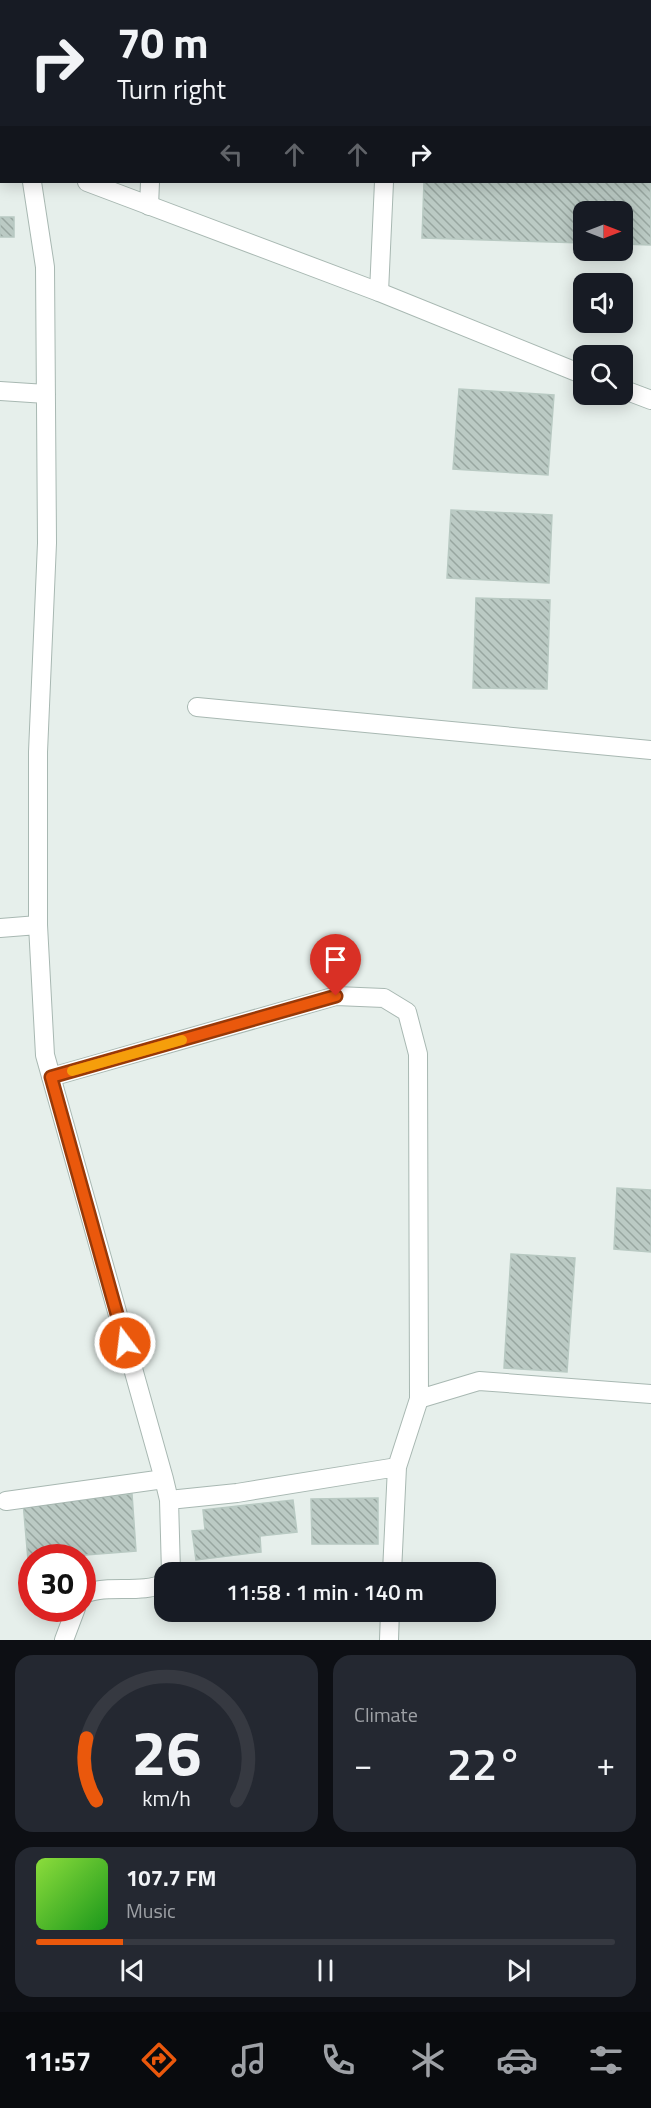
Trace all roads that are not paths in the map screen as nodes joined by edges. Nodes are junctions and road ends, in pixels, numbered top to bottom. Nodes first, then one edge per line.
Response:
1 (32, 183) edge
2 (90, 183) edge
3 (150, 183) edge
4 (384, 183) edge
5 (149, 206) junction
6 (379, 292) junction
7 (573, 371) edge
8 (0, 391) edge
9 (633, 393) edge
10 (46, 394) junction
11 (651, 400) edge
12 (197, 707) dead end
13 (651, 750) edge
14 (38, 925) junction
15 (0, 928) edge
16 (51, 1077) junction
17 (651, 1394) edge
18 (419, 1399) junction
19 (397, 1467) junction
20 (164, 1479) junction
21 (169, 1500) junction
22 (6, 1501) dead end
23 (171, 1562) edge
24 (392, 1562) edge
25 (154, 1588) edge
26 (96, 1590) edge
27 (71, 1622) edge
28 (390, 1622) edge
29 (64, 1640) edge
30 (389, 1640) edge

1 - 10 street
2 - 5 street
3 - 5 street
4 - 6 street
5 - 6 street
6 - 7 street
8 - 10 street
9 - 11 street
10 - 14 street
12 - 13 street
14 - 15 street
14 - 16 street
16 - 18 street
16 - 20 street
17 - 18 street
18 - 19 street
19 - 21 street
19 - 24 street
20 - 21 street
20 - 22 street
21 - 23 street
25 - 26 street
27 - 29 street
28 - 30 street

